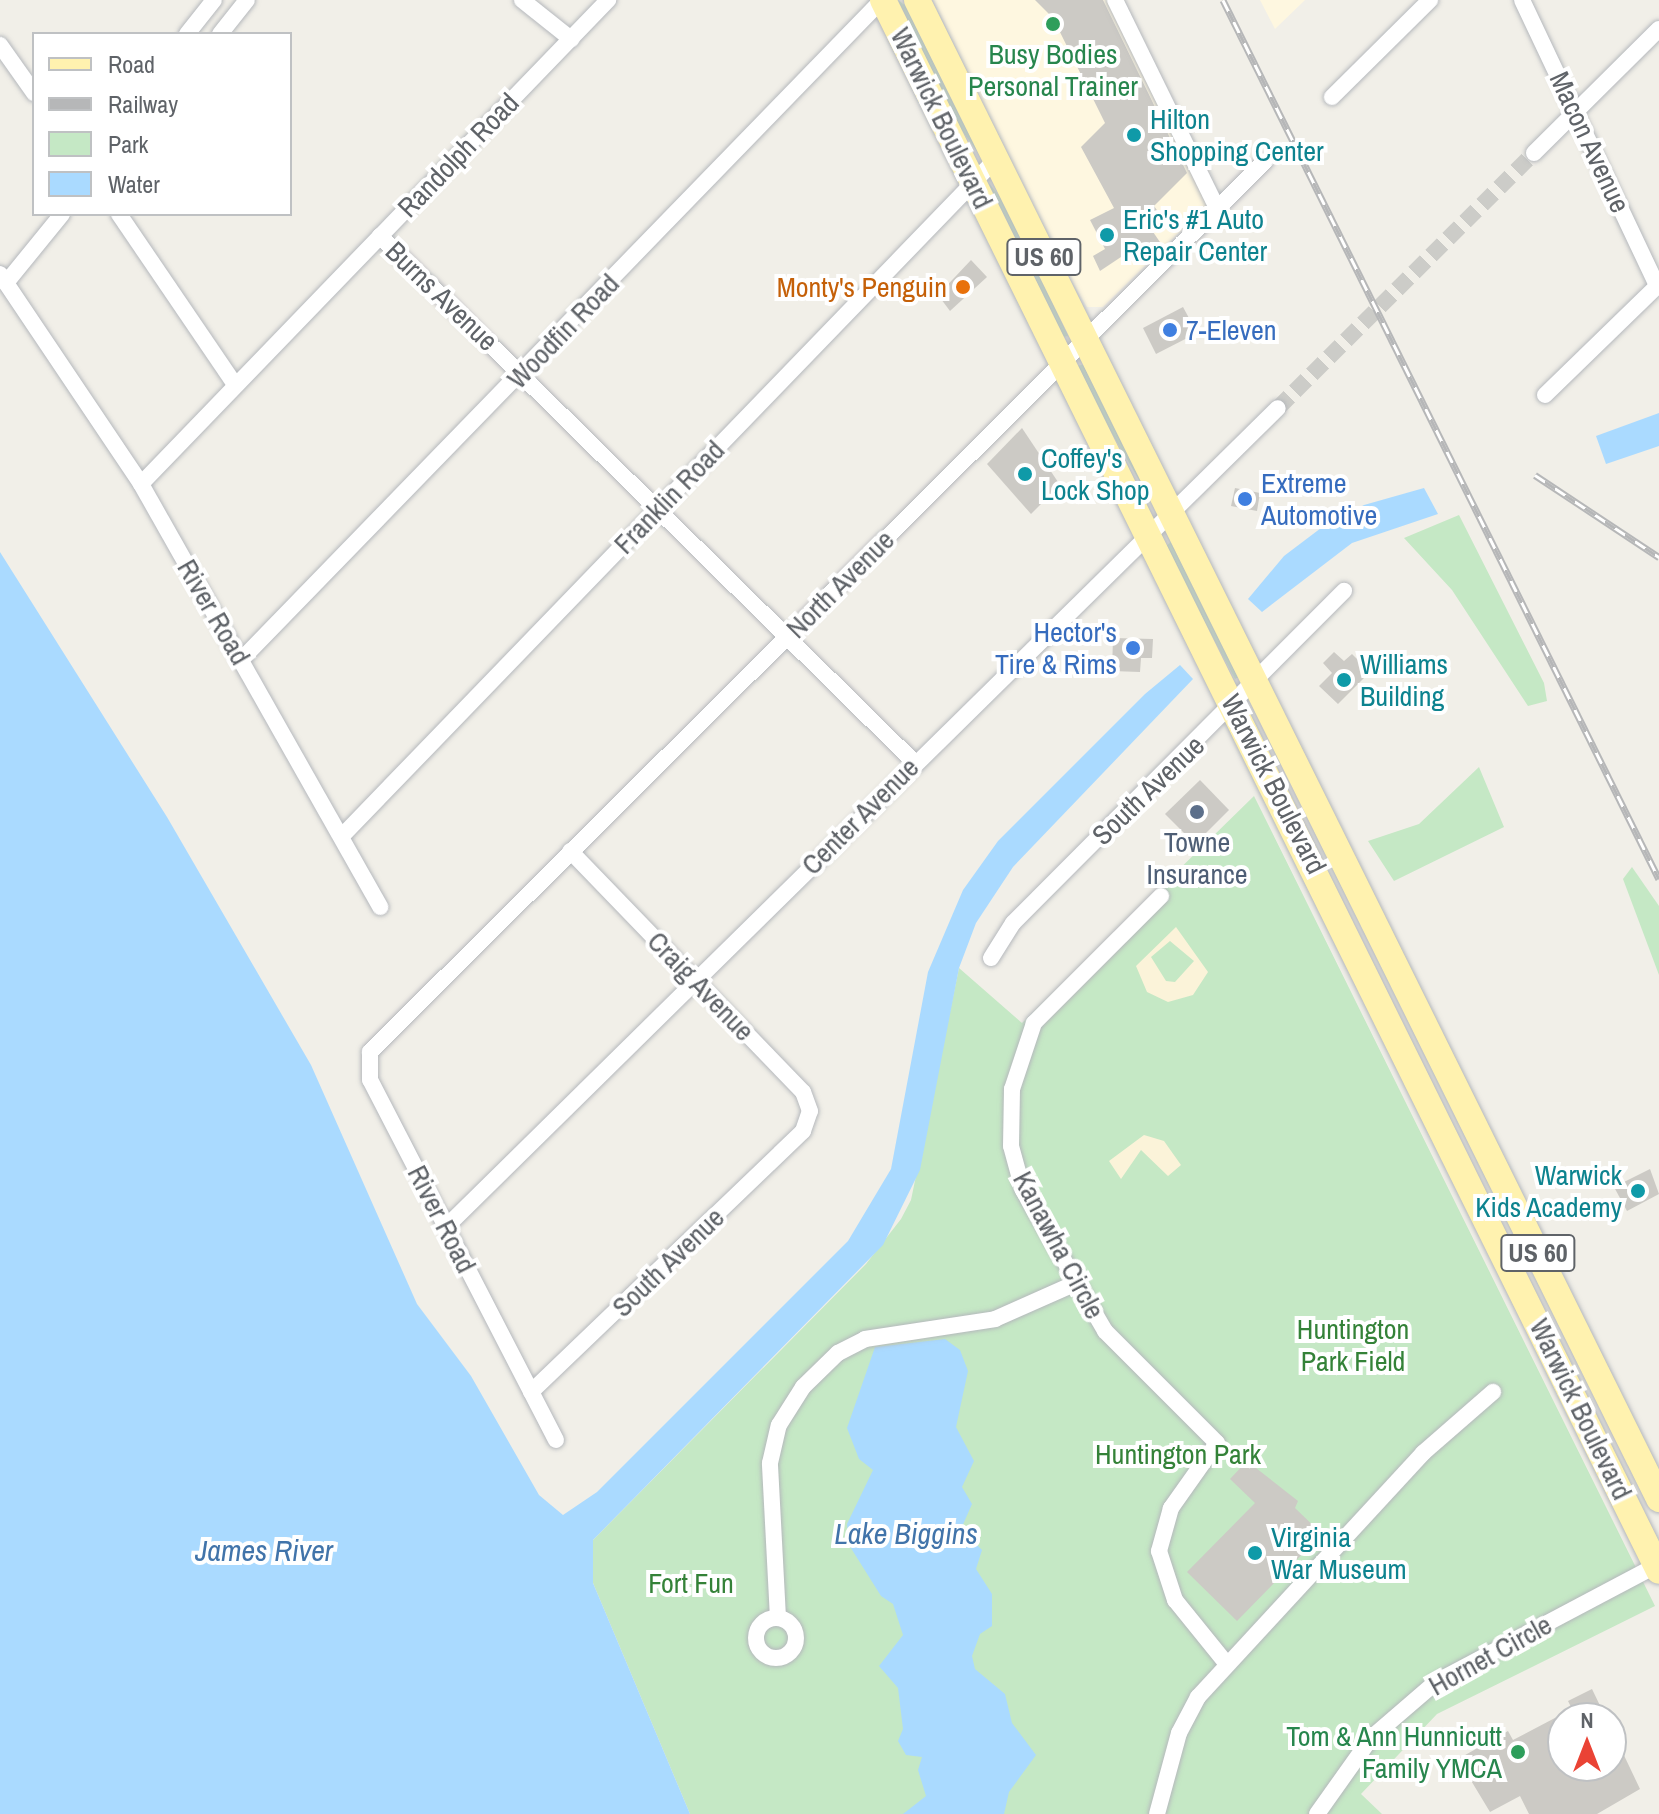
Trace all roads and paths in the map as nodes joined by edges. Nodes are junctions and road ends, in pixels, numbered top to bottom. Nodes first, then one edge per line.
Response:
1 (214, 0) edge
2 (247, 0) edge
3 (522, 0) edge
4 (608, 0) edge
5 (882, 0) edge
6 (917, 0) edge
7 (1115, 0) edge
8 (1430, 0) edge
9 (1522, 0) edge
10 (1659, 29) edge
11 (189, 32) edge
12 (222, 32) edge
13 (571, 39) junction
14 (0, 45) edge
15 (32, 90) edge
16 (1332, 97) dead end
17 (1577, 110) junction
18 (1534, 153) tunnel mouth
19 (996, 159) junction
20 (1265, 161) dead end
21 (973, 182) junction
22 (1218, 210) junction
23 (60, 216) edge
24 (120, 216) edge
25 (380, 236) junction
26 (3, 278) edge
27 (1658, 285) edge
28 (1085, 341) junction
29 (1064, 363) junction
30 (522, 374) junction
31 (235, 385) junction
32 (1545, 395) dead end
33 (1278, 408) tunnel mouth
34 (141, 484) junction
35 (660, 507) junction
36 (1171, 513) junction
37 (1149, 535) junction
38 (1344, 591) dead end
39 (787, 637) junction
40 (241, 660) junction
41 (1255, 684) junction
42 (1234, 705) junction
43 (914, 762) junction
44 (343, 835) junction
45 (570, 851) junction
46 (1161, 896) dead end
47 (380, 907) dead end
48 (1375, 920) junction
49 (1349, 933) junction
50 (991, 958) dead end
51 (696, 980) junction
52 (414, 1006) joint
53 (1440, 1052) junction
54 (1414, 1064) junction
55 (803, 1131) joint
56 (446, 1227) junction
57 (1074, 1284) junction
58 (1595, 1369) junction
59 (1569, 1382) junction
60 (531, 1392) junction
61 (1493, 1392) dead end
62 (556, 1440) dead end
63 (1659, 1499) edge
64 (1658, 1567) edge
65 (778, 1618) dead end
66 (1226, 1663) junction
67 (1157, 1814) edge
68 (1317, 1814) edge

1 - 11 street
2 - 12 street
3 - 13 street
4 - 13 street, Randolph Road
5 - 21 main road, Warwick Boulevard / US 60
5 - 30 street, Woodfin Road
6 - 19 main road, Warwick Boulevard / US 60
7 - 22 street
8 - 16 street
9 - 17 street, Macon Avenue
10 - 17 street
13 - 25 street, Randolph Road
14 - 15 street
17 - 18 street
17 - 27 street, Macon Avenue
19 - 21 street, Franklin Road
19 - 28 main road, Warwick Boulevard / US 60
20 - 22 street, North Avenue
21 - 29 main road, Warwick Boulevard / US 60
21 - 35 street, Franklin Road
22 - 28 street, North Avenue
23 - 26 street
24 - 31 street
25 - 30 street, Burns Avenue
25 - 31 street, Randolph Road
26 - 34 street, River Road
27 - 32 street
28 - 29 street, North Avenue
28 - 36 main road, Warwick Boulevard / US 60
29 - 37 main road, Warwick Boulevard / US 60
29 - 39 street, North Avenue
30 - 35 street, Burns Avenue
30 - 40 street, Woodfin Road
31 - 34 street, Randolph Road
33 - 36 street, Center Avenue
34 - 40 street, River Road
35 - 39 street, Burns Avenue
35 - 44 street, Franklin Road
36 - 37 street, Center Avenue
36 - 41 main road, Warwick Boulevard / US 60
37 - 42 main road, Warwick Boulevard / US 60
37 - 43 street, Center Avenue
38 - 41 street, South Avenue
39 - 43 street, Burns Avenue
39 - 45 street, North Avenue
40 - 44 street, River Road
41 - 42 street, South Avenue
41 - 48 main road, Warwick Boulevard / US 60
42 - 49 main road, Warwick Boulevard / US 60
42 - 50 street, South Avenue
43 - 51 street, Center Avenue
44 - 47 street, River Road
45 - 51 street, Craig Avenue
45 - 52 street, North Avenue
46 - 57 street, Kanawha Circle
48 - 49 main road
48 - 53 main road, Warwick Boulevard / US 60
49 - 54 main road, Warwick Boulevard / US 60
51 - 55 street, Craig Avenue
51 - 56 street, Center Avenue
52 - 56 street, River Road
53 - 54 main road
53 - 58 main road, Warwick Boulevard / US 60
54 - 59 main road, Warwick Boulevard / US 60
55 - 60 street, South Avenue
56 - 60 street, River Road
57 - 65 street
57 - 66 street, Kanawha Circle
58 - 59 main road
58 - 63 main road, Warwick Boulevard / US 60
59 - 64 main road, Warwick Boulevard / US 60
60 - 62 street, River Road
61 - 66 street
64 - 68 street, Hornet Circle
66 - 67 street

